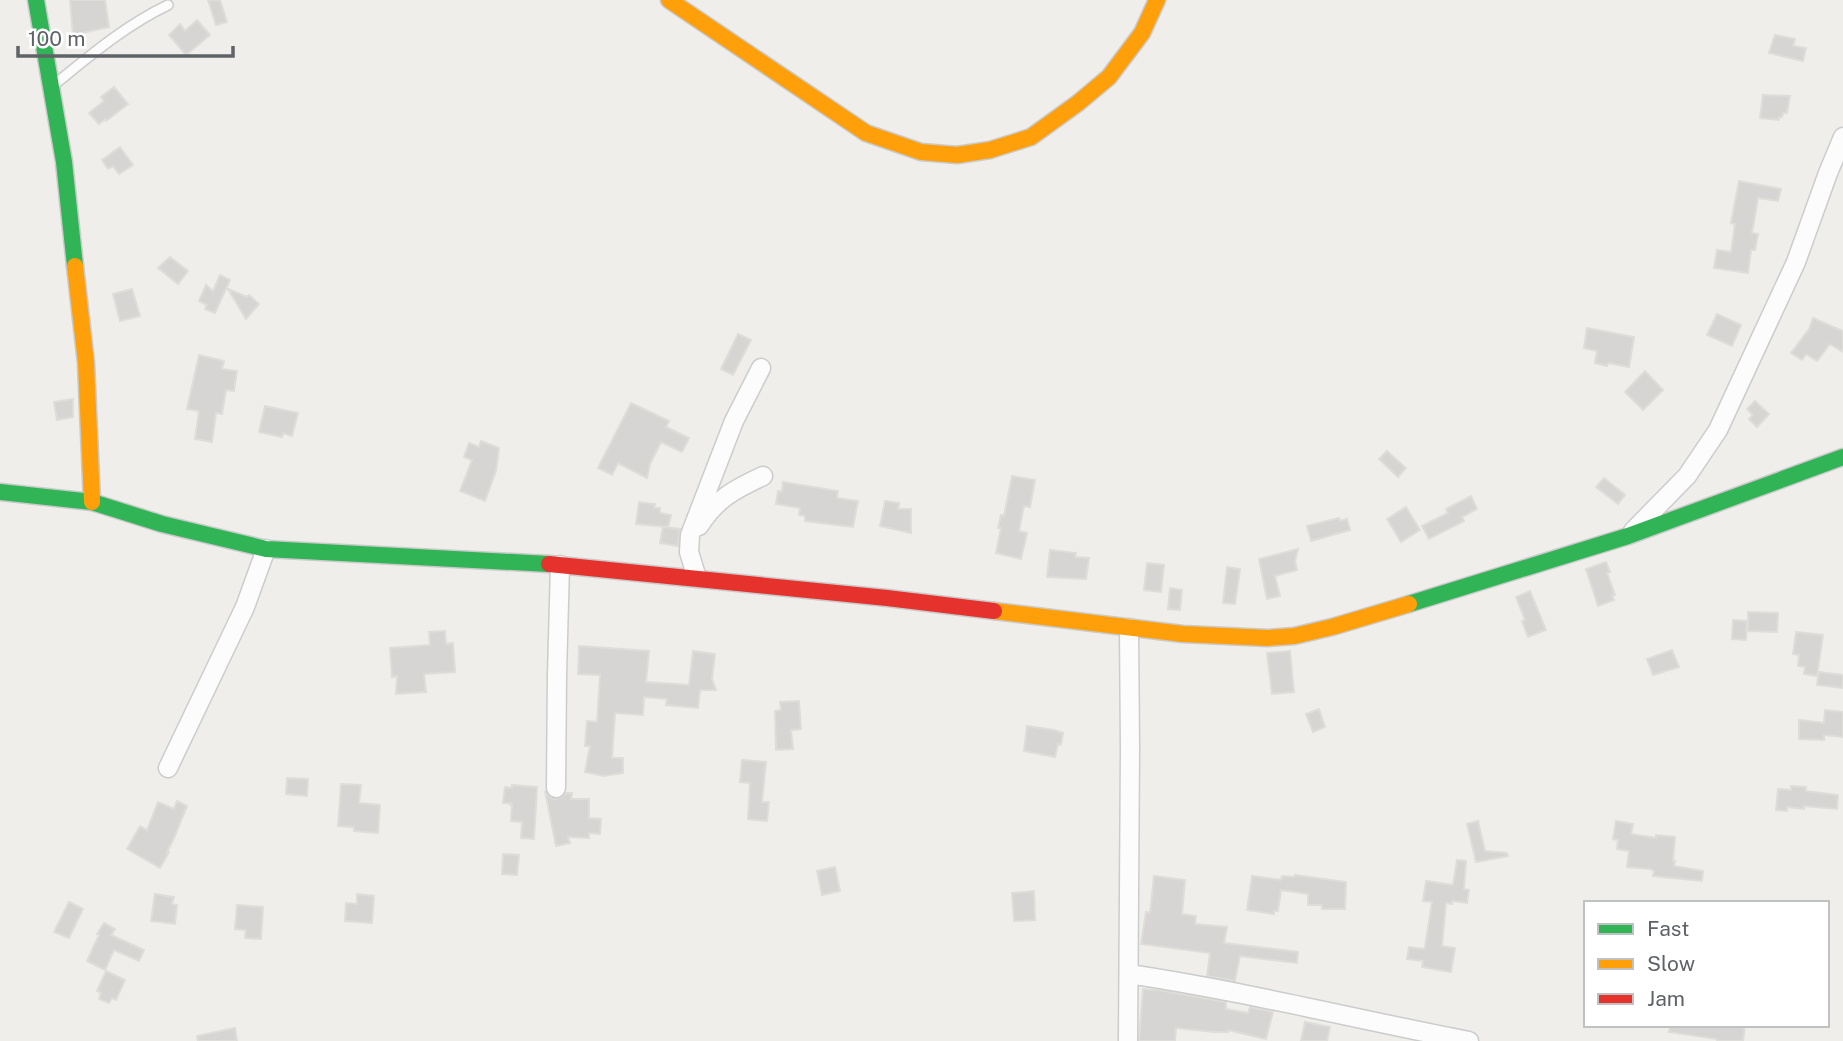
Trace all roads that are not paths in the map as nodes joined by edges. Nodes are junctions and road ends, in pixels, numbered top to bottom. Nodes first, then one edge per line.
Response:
1 (36, 0) edge
2 (669, 0) edge
3 (1157, 0) edge
4 (168, 5) dead end
5 (51, 88) junction
6 (1843, 137) edge
7 (761, 368) dead end
8 (1843, 457) edge
9 (763, 476) dead end
10 (0, 492) edge
11 (92, 502) junction
12 (1628, 536) junction
13 (266, 549) junction
14 (689, 552) junction
15 (561, 565) junction
16 (697, 578) junction
17 (1129, 628) junction
18 (168, 768) dead end
19 (556, 788) dead end
20 (1129, 974) junction
21 (1128, 1041) edge
22 (1469, 1041) edge

1 - 5 street
2 - 3 street
4 - 5 lane
5 - 11 street
6 - 12 street
7 - 14 street
8 - 12 street
9 - 14 street
10 - 11 street
11 - 13 street
12 - 17 street
13 - 15 street
13 - 18 street
14 - 16 street
15 - 16 street
15 - 19 street
16 - 17 street
17 - 20 street
20 - 21 street
20 - 22 street

